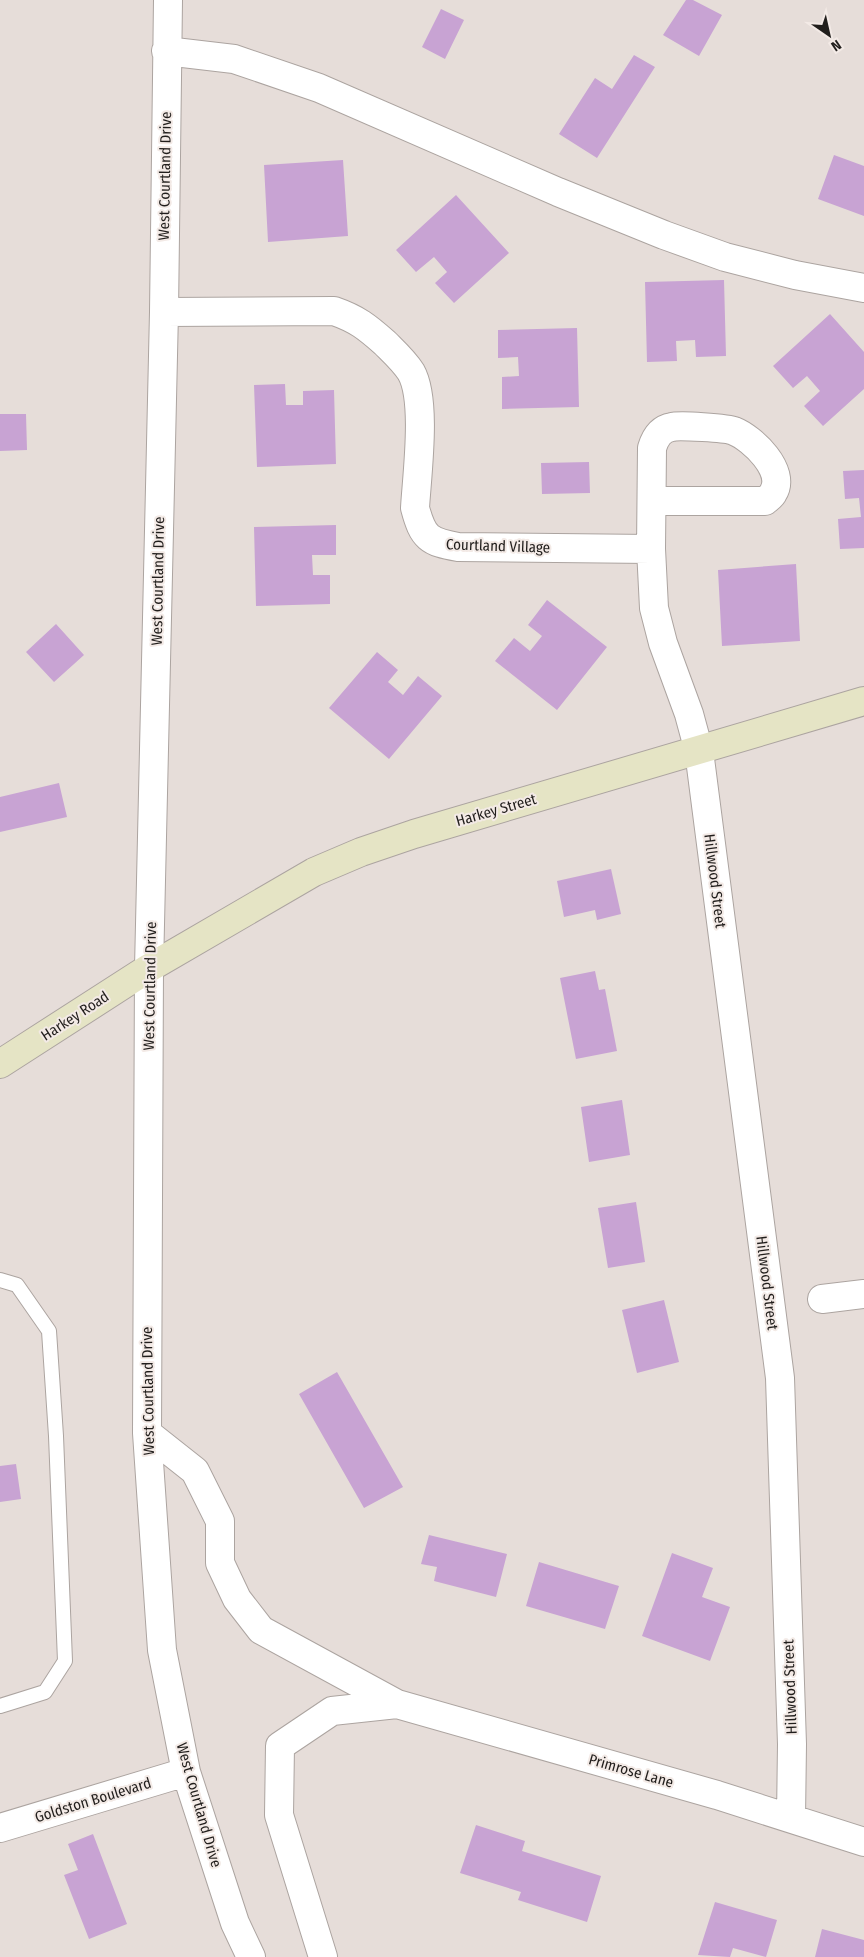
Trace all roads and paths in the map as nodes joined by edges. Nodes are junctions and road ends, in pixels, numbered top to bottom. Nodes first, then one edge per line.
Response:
1 (168, 0) edge
2 (166, 51) junction
3 (864, 288) edge
4 (164, 312) junction
5 (652, 501) junction
6 (651, 549) junction
7 (864, 701) edge
8 (699, 751) junction
9 (149, 968) junction
10 (0, 1064) edge
11 (0, 1280) edge
12 (864, 1294) edge
13 (822, 1300) dead end
14 (147, 1433) junction
15 (397, 1704) junction
16 (0, 1706) edge
17 (186, 1772) junction
18 (791, 1818) junction
19 (0, 1828) edge
20 (864, 1842) edge
21 (251, 1957) edge
22 (323, 1957) edge

1 - 2 street, West Courtland Drive
2 - 3 street
2 - 4 street, West Courtland Drive
4 - 6 street, Courtland Village
4 - 9 street, West Courtland Drive
5 - 5 street
5 - 6 street
6 - 8 street
7 - 8 street, Harkey Street
8 - 9 street, Harkey Street
8 - 18 street, Hillwood Street
9 - 10 street, Harkey Road
9 - 14 street, West Courtland Drive
11 - 16 lane
12 - 13 street
14 - 15 street, Primrose Lane
14 - 17 street, West Courtland Drive
15 - 18 street, Primrose Lane
15 - 22 street, Primrose Lane
17 - 19 street, Goldston Boulevard
17 - 21 street, West Courtland Drive
18 - 20 street, Primrose Lane

